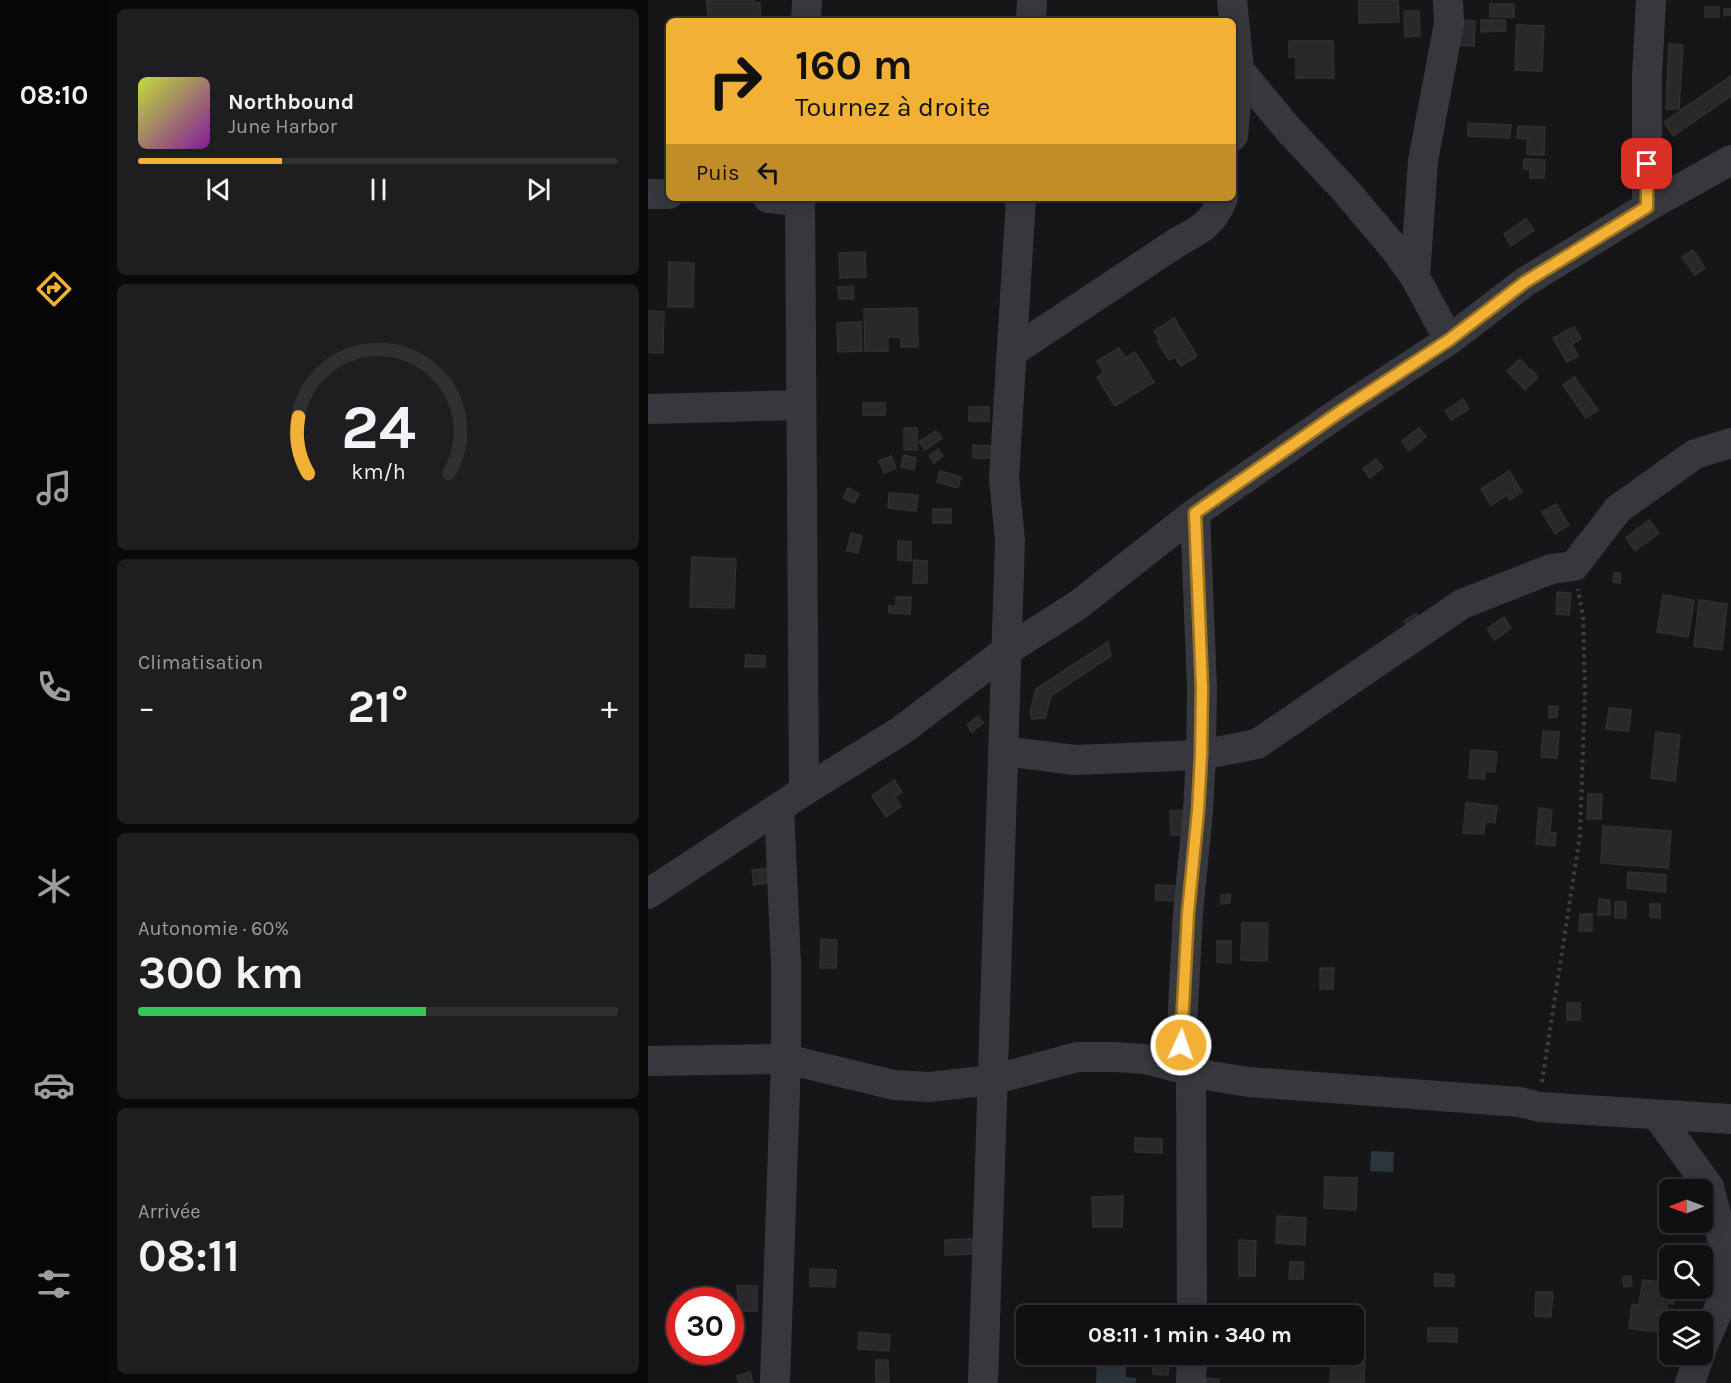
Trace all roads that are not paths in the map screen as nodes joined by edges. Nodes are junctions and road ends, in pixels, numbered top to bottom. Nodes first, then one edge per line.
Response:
1 (807, 0) edge
2 (1032, 0) edge
3 (1232, 0) edge
4 (1448, 0) edge
5 (1651, 0) edge
6 (806, 18) edge
7 (1031, 18) edge
8 (1234, 18) edge
9 (1236, 40) edge
10 (1239, 70) junction
11 (1236, 103) edge
12 (1731, 160) edge
13 (648, 194) edge
14 (666, 195) edge
15 (800, 201) edge
16 (1021, 201) edge
17 (1223, 201) edge
18 (1647, 207) junction
19 (1415, 277) junction
20 (1449, 340) junction
21 (1012, 352) junction
22 (800, 405) junction
23 (648, 410) edge
24 (1731, 443) edge
25 (1195, 513) junction
26 (1006, 651) junction
27 (1003, 751) junction
28 (1201, 755) junction
29 (804, 791) junction
30 (779, 808) junction
31 (648, 894) edge
32 (786, 1059) junction
33 (648, 1061) edge
34 (1185, 1069) junction
35 (992, 1080) junction
36 (1657, 1115) junction
37 (1731, 1119) edge
38 (1192, 1305) edge
39 (1713, 1322) edge
40 (1192, 1365) edge
41 (1696, 1365) edge
42 (775, 1383) edge
43 (983, 1383) edge
44 (1191, 1383) edge
45 (1690, 1383) edge

1 - 6 street
2 - 7 street
3 - 8 street
4 - 19 street
5 - 18 street
9 - 10 street
10 - 11 street
10 - 19 street
12 - 18 street
13 - 14 street
15 - 22 street
16 - 21 street
17 - 21 street
18 - 20 street
19 - 20 street
20 - 25 street
21 - 26 street
22 - 23 street
22 - 29 street
24 - 28 street
25 - 26 street
25 - 28 street
26 - 27 street
26 - 29 street
27 - 28 street
27 - 35 street
28 - 34 street
29 - 30 street
30 - 31 street
30 - 32 street
32 - 33 street
32 - 35 street
32 - 42 street
34 - 35 street
34 - 36 street
34 - 38 street
35 - 43 street
36 - 37 street
36 - 39 street
40 - 44 street
41 - 45 street

